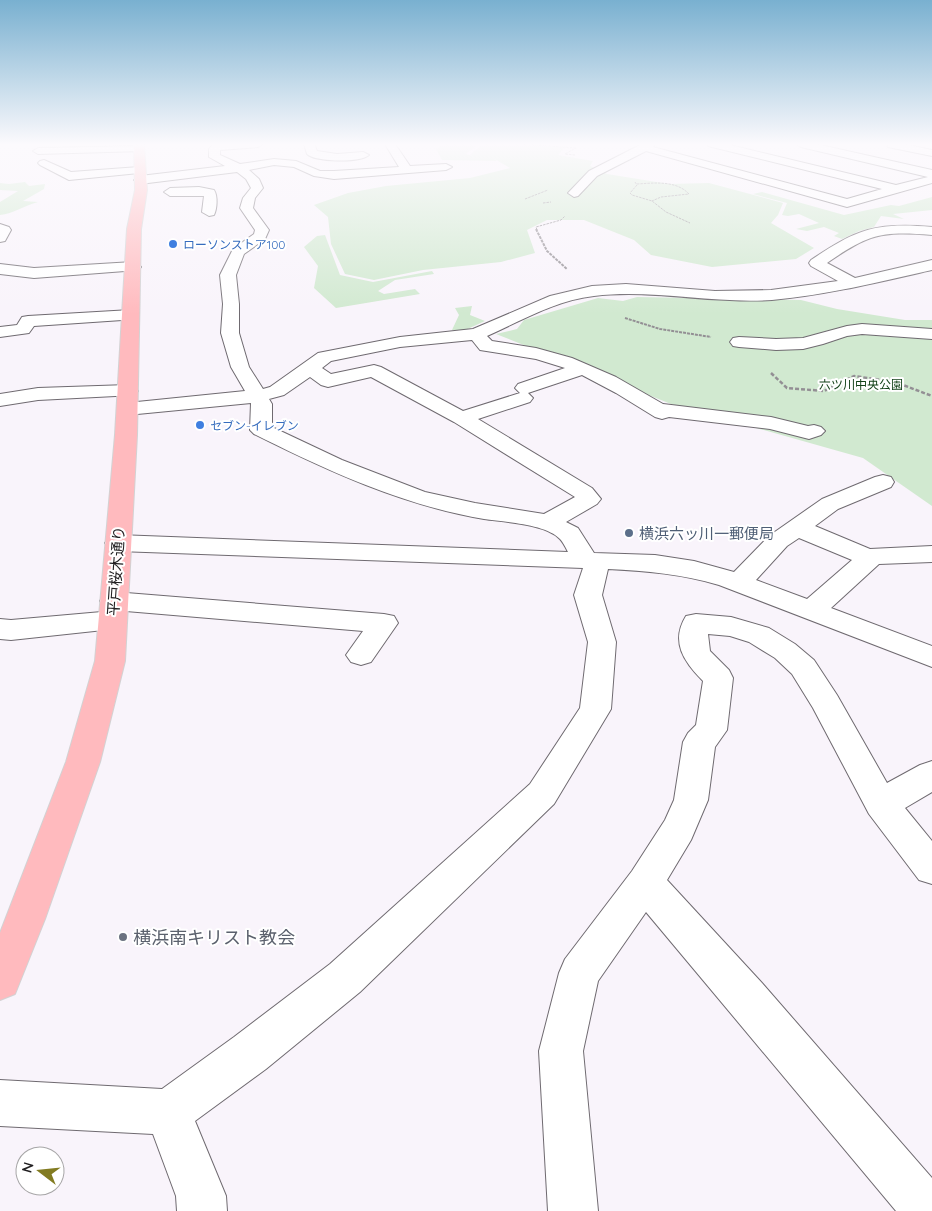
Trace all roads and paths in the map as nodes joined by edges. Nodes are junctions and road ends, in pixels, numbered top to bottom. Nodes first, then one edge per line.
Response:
1 (138, 201) edge
2 (210, 201) edge
3 (248, 201) edge
4 (566, 201) edge
5 (652, 201) edge
6 (838, 201) edge
7 (856, 201) edge
8 (209, 212) dead end
9 (690, 223) dead end
10 (0, 228) edge
11 (932, 231) edge
12 (0, 238) edge
13 (932, 264) edge
14 (133, 267) junction
15 (0, 269) edge
16 (853, 283) junction
17 (574, 295) junction
18 (131, 315) junction
19 (619, 316) dead end
20 (0, 332) edge
21 (478, 334) junction
22 (932, 334) edge
23 (745, 343) junction
24 (310, 368) junction
25 (581, 368) junction
26 (257, 396) junction
27 (932, 396) edge
28 (0, 400) edge
29 (127, 400) junction
30 (461, 418) junction
31 (814, 432) dead end
32 (883, 482) dead end
33 (548, 522) junction
34 (797, 528) junction
35 (118, 544) junction
36 (932, 554) edge
37 (870, 558) junction
38 (592, 560) junction
39 (738, 583) junction
40 (114, 611) junction
41 (811, 611) junction
42 (0, 629) edge
43 (362, 655) dead end
44 (932, 657) edge
45 (932, 774) edge
46 (881, 804) junction
47 (932, 868) edge
48 (645, 883) junction
49 (0, 980) edge
50 (0, 1103) edge
51 (168, 1112) junction
52 (202, 1211) edge
53 (573, 1211) edge
54 (928, 1211) edge

1 - 14 main road, 平戸桜木通り
2 - 8 street
3 - 26 street
4 - 17 path
5 - 9 path
6 - 7 street
10 - 12 street
11 - 16 street
13 - 16 street
14 - 15 street
14 - 18 main road, 平戸桜木通り
16 - 17 street
17 - 21 street
18 - 20 street
18 - 29 main road, 平戸桜木通り
19 - 23 path
21 - 24 street
21 - 25 street
22 - 23 street
23 - 27 path
24 - 26 street
24 - 30 street
25 - 30 street
25 - 31 street
26 - 29 street
26 - 33 street
28 - 29 street
29 - 35 main road, 平戸桜木通り
30 - 33 street
32 - 34 street
33 - 38 street
34 - 37 street
34 - 39 street
35 - 38 street
35 - 40 main road, 平戸桜木通り
36 - 37 street
37 - 41 street
38 - 39 street
38 - 51 street
39 - 41 street
40 - 42 street
40 - 43 street
40 - 49 main road, 平戸桜木通り
41 - 44 street
45 - 46 street
46 - 47 street
46 - 48 street
48 - 53 street
48 - 54 street
50 - 51 street
51 - 52 street

